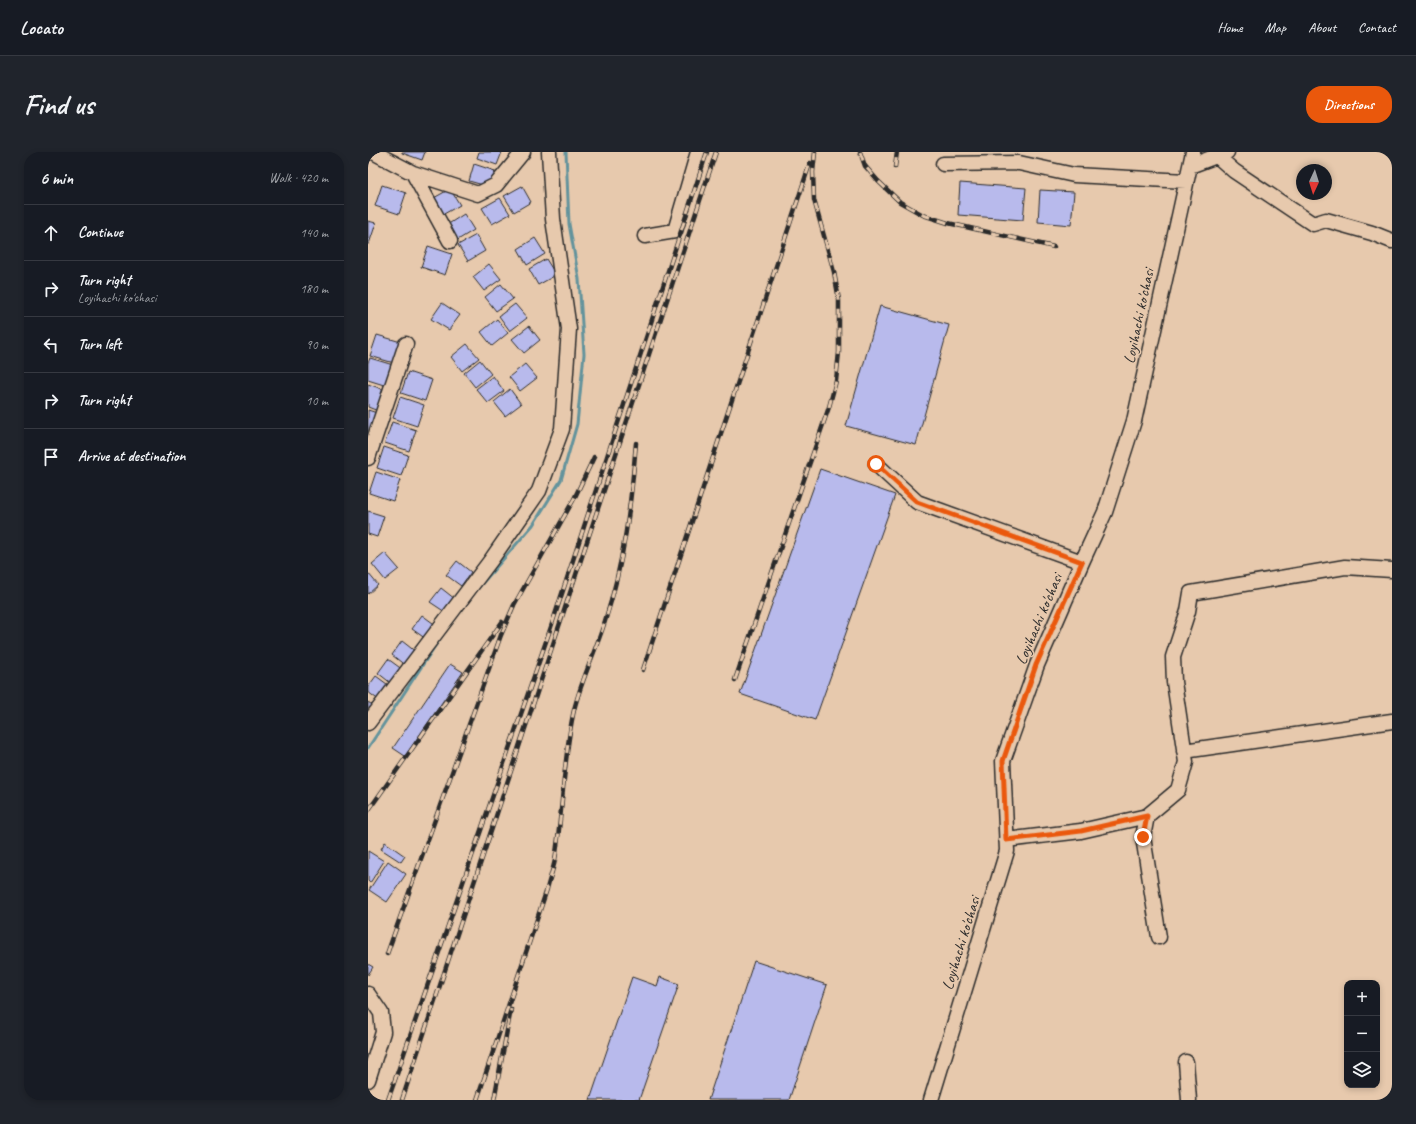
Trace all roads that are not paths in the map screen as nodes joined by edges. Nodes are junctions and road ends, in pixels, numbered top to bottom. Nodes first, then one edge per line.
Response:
1 (373, 152) edge
2 (523, 152) edge
3 (549, 152) edge
4 (698, 152) edge
5 (1193, 152) edge
6 (1222, 154) edge
7 (943, 164) dead end
8 (1190, 166) junction
9 (413, 173) junction
10 (1186, 182) junction
11 (645, 236) dead end
12 (450, 241) dead end
13 (1392, 241) edge
14 (406, 344) dead end
15 (371, 438) edge
16 (368, 458) edge
17 (876, 464) dead end
18 (1082, 562) junction
19 (1392, 570) edge
20 (1392, 721) edge
21 (368, 723) edge
22 (1184, 750) junction
23 (1147, 816) junction
24 (1006, 840) junction
25 (1159, 937) dead end
26 (368, 994) edge
27 (1186, 1062) dead end
28 (368, 1080) edge
29 (931, 1100) edge
30 (1189, 1100) edge

1 - 9 street
2 - 9 street
3 - 21 street
4 - 11 street
5 - 8 street, Loyihachi ko'chasi
6 - 8 street
6 - 13 street
7 - 10 street
8 - 10 street, Loyihachi ko'chasi
9 - 12 street
10 - 18 street, Loyihachi ko'chasi
14 - 15 street
15 - 16 street
17 - 18 street
18 - 24 street, Loyihachi ko'chasi
19 - 22 street
20 - 22 street
22 - 23 street
23 - 24 street
23 - 25 street
24 - 29 street, Loyihachi ko'chasi
26 - 28 street
27 - 30 street

